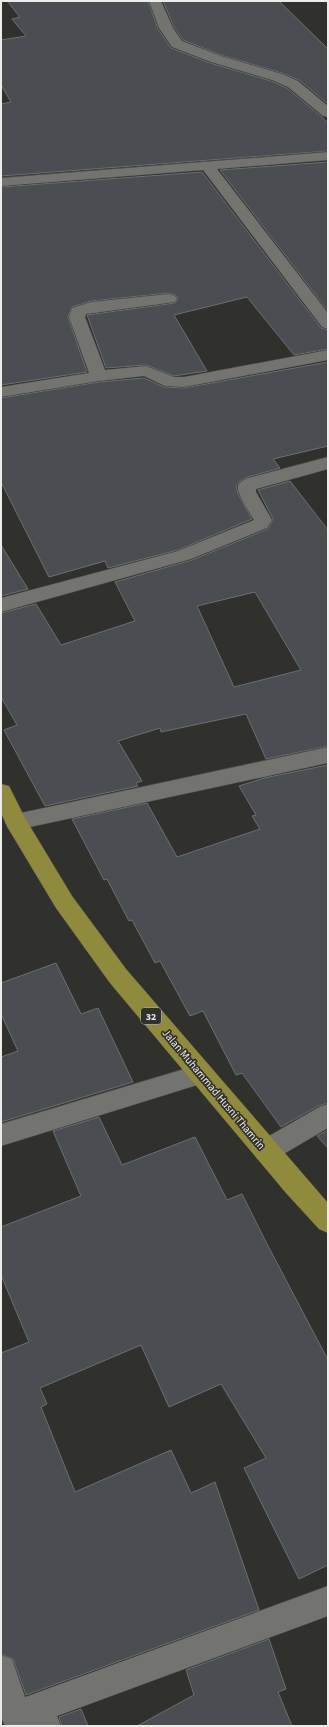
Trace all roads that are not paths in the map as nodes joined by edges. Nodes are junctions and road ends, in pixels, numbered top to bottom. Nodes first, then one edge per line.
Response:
1 (155, 1) edge
2 (328, 113) edge
3 (328, 156) edge
4 (207, 166) junction
5 (1, 182) edge
6 (169, 299) dead end
7 (328, 324) edge
8 (328, 355) edge
9 (99, 376) junction
10 (1, 392) edge
11 (328, 463) edge
12 (1, 605) edge
13 (328, 755) edge
14 (1, 792) edge
15 (16, 822) junction
16 (201, 1074) junction
17 (328, 1115) edge
18 (1, 1135) edge
19 (266, 1151) junction
20 (328, 1221) edge
21 (328, 1601) edge
22 (1, 1670) edge
23 (42, 1716) edge

1 - 2 street
3 - 4 street
4 - 5 street
4 - 7 street
6 - 9 street
8 - 9 street
9 - 10 street
11 - 12 street
13 - 15 street
14 - 15 highway, Jalan Muhammad Husni Thamrin / 32
15 - 16 highway, Jalan Muhammad Husni Thamrin / 32
16 - 18 street
16 - 19 highway, Jalan Muhammad Husni Thamrin / 32
17 - 19 street
19 - 20 highway, Jalan Muhammad Husni Thamrin / 32
21 - 23 street
22 - 23 street

